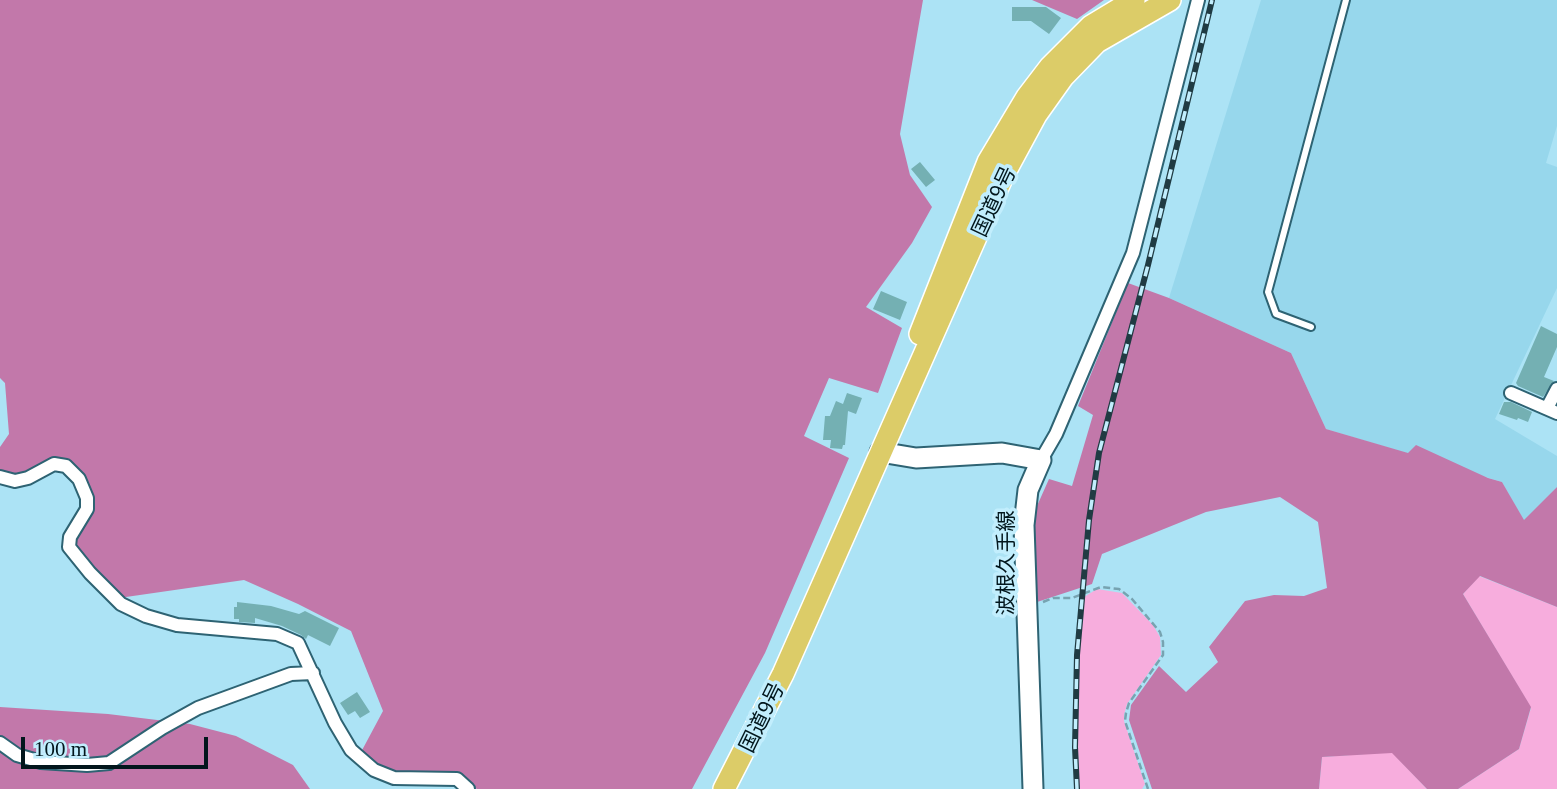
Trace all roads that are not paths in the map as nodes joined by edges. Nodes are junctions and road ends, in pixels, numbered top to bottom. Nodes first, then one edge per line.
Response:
1 (1134, 0) edge
2 (1198, 0) edge
3 (1346, 0) edge
4 (1167, 2) edge
5 (1311, 327) dead end
6 (1557, 389) edge
7 (1511, 393) dead end
8 (1552, 411) edge
9 (880, 452) junction
10 (1041, 460) junction
11 (0, 477) edge
12 (313, 673) junction
13 (0, 743) edge
14 (468, 789) edge
15 (724, 789) edge
16 (1032, 789) edge

1 - 9 highway, 国道9号
2 - 10 street
3 - 5 lane
4 - 9 highway, 国道9号
6 - 8 street
7 - 8 street
9 - 10 main road
9 - 15 highway, 国道9号
10 - 16 main road, 波根久手線
11 - 12 street
12 - 13 street
12 - 14 street

